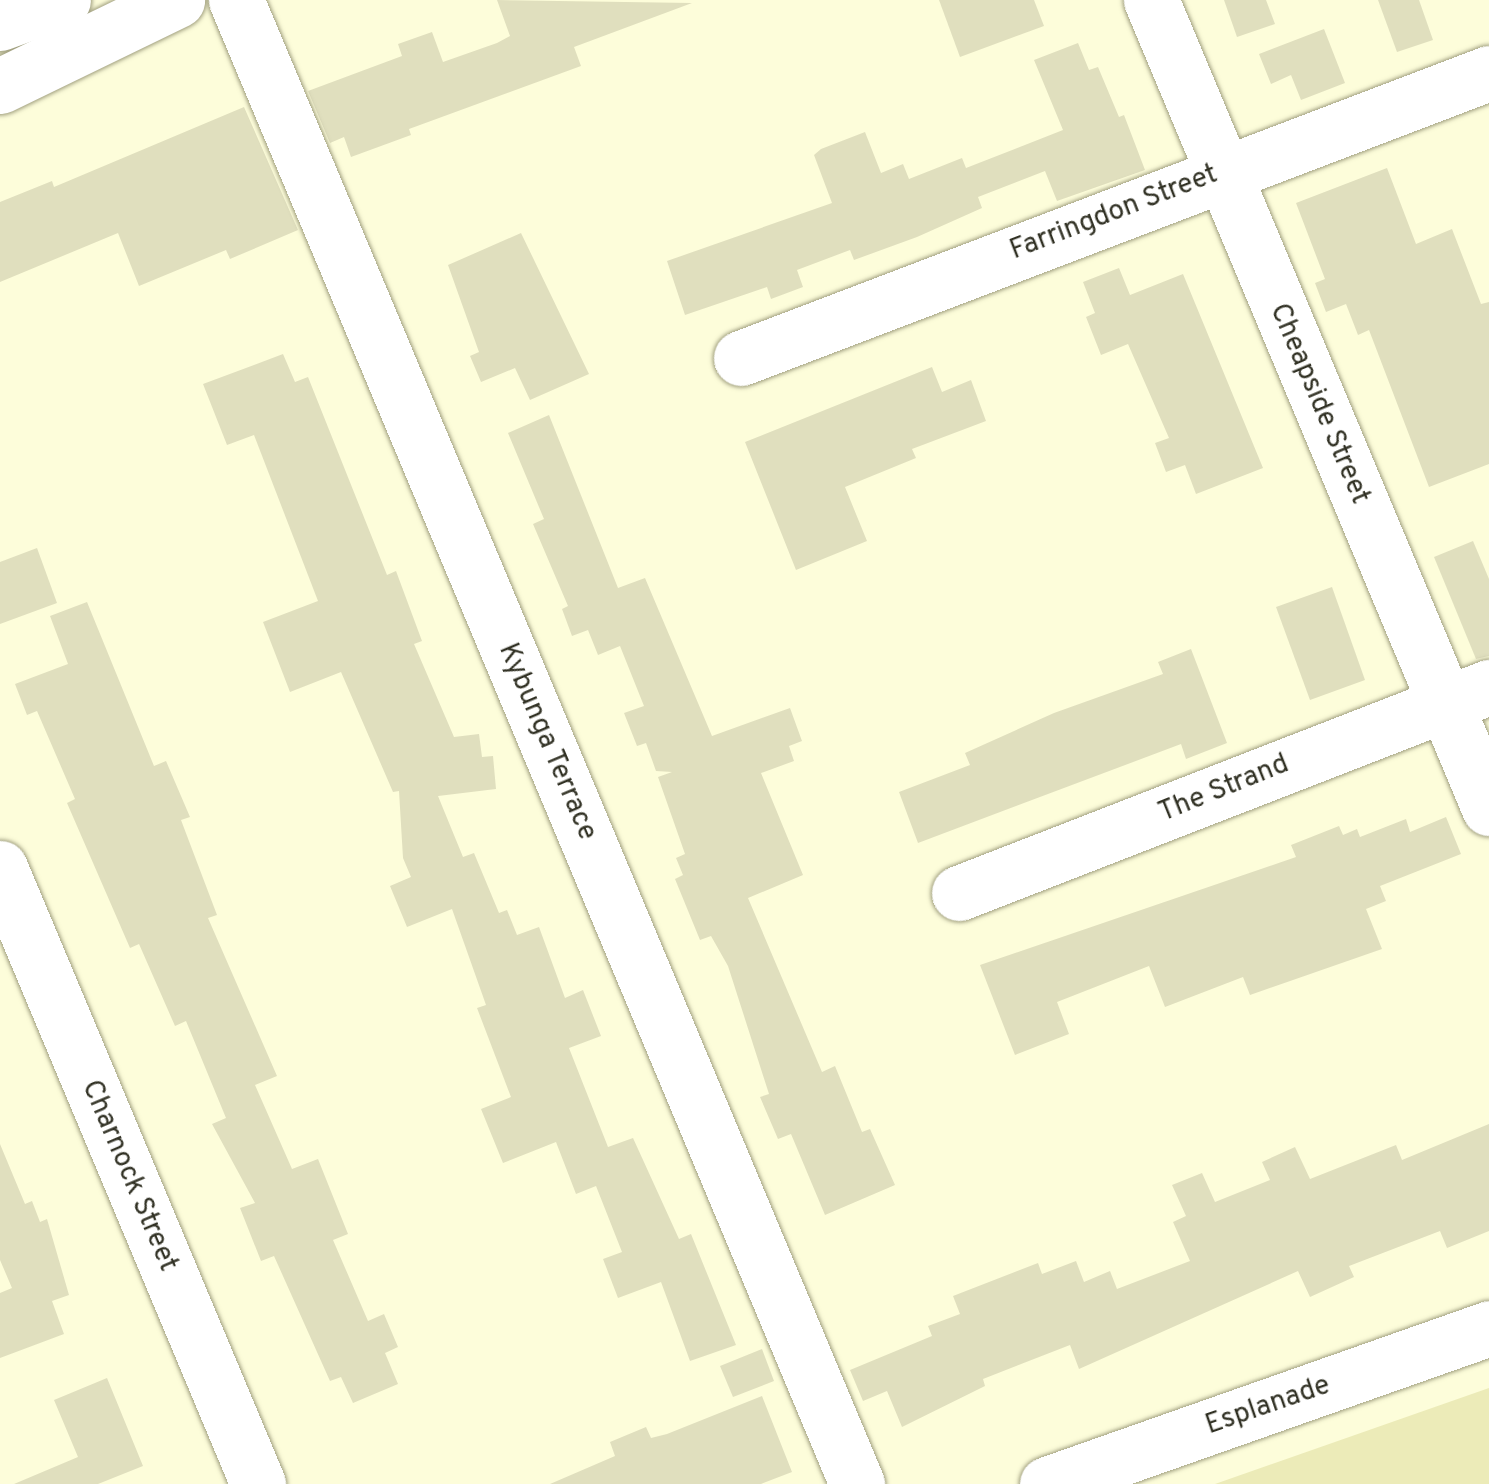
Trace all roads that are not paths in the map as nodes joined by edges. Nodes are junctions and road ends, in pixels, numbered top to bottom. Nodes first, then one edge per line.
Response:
1 (62, 0) edge
2 (177, 0) edge
3 (236, 0) edge
4 (1150, 0) edge
5 (0, 23) edge
6 (1489, 73) edge
7 (0, 86) edge
8 (1221, 172) junction
9 (741, 358) dead end
10 (1467, 694) edge
11 (1489, 808) edge
12 (0, 868) edge
13 (959, 893) dead end
14 (1489, 1328) edge
15 (258, 1484) edge
16 (857, 1484) edge
17 (1046, 1484) edge

1 - 5 street
2 - 7 street
3 - 16 street, Kybunga Terrace
4 - 8 street, Cheapside Street
6 - 8 street, Farringdon Street
8 - 9 street, Farringdon Street
8 - 10 street, Cheapside Street
10 - 11 street, Cheapside Street
10 - 13 street, The Strand
12 - 15 street, Charnock Street
14 - 17 street, Esplanade

